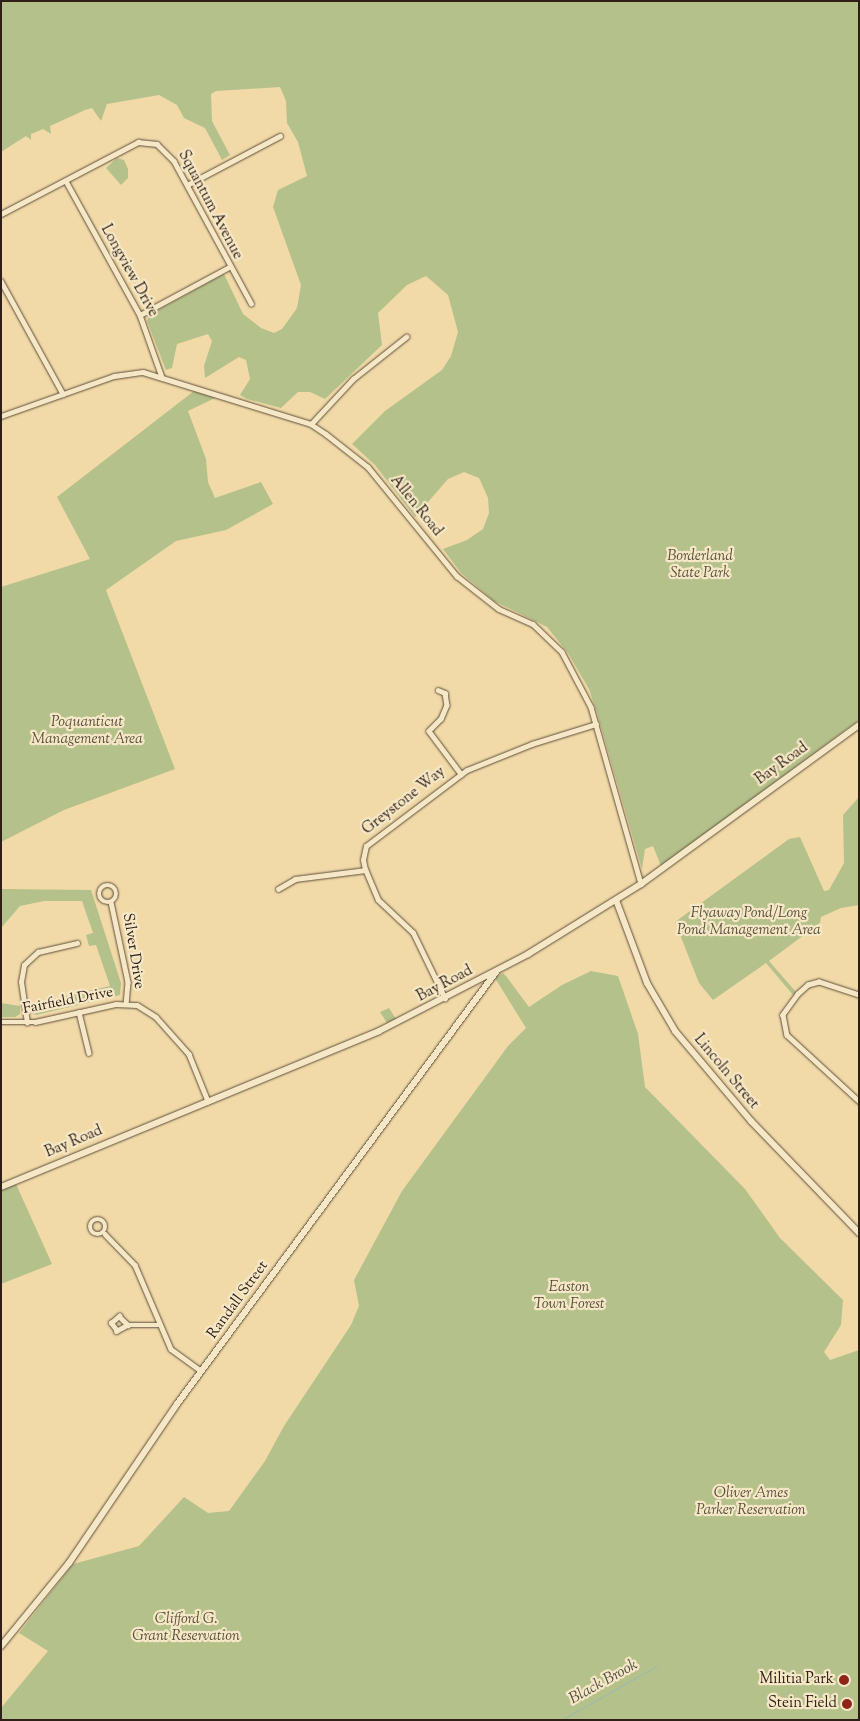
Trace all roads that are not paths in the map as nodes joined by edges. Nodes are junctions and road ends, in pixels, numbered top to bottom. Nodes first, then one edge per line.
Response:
1 (280, 136) dead end
2 (66, 181) junction
3 (187, 185) junction
4 (1, 214) edge
5 (229, 267) junction
6 (1, 281) edge
7 (251, 303) dead end
8 (140, 315) junction
9 (406, 337) dead end
10 (162, 377) junction
11 (63, 394) junction
12 (1, 416) edge
13 (311, 424) junction
14 (438, 690) dead end
15 (596, 724) junction
16 (859, 725) edge
17 (460, 774) junction
18 (365, 870) junction
19 (641, 884) junction
20 (278, 889) dead end
21 (616, 900) junction
22 (111, 902) dead end
23 (77, 943) dead end
24 (497, 970) junction
25 (859, 995) edge
26 (445, 999) junction
27 (126, 1003) junction
28 (79, 1012) junction
29 (1, 1022) edge
30 (27, 1022) junction
31 (89, 1053) dead end
32 (208, 1101) junction
33 (859, 1101) edge
34 (1, 1187) edge
35 (858, 1232) edge
36 (105, 1234) dead end
37 (128, 1325) dead end
38 (160, 1325) junction
39 (202, 1371) junction
40 (1, 1646) edge

1 - 3 street
2 - 3 street, Squantum Avenue
2 - 4 street, Squantum Avenue
2 - 8 street, Longview Drive
3 - 5 street, Squantum Avenue
5 - 7 street, Squantum Avenue
5 - 8 street
6 - 11 street
8 - 10 street, Longview Drive
9 - 13 street
10 - 11 street, Allen Road
10 - 13 street, Allen Road
11 - 12 street, Allen Road
13 - 15 street, Allen Road
14 - 17 street
15 - 17 street, Greystone Way
15 - 19 street, Allen Road
16 - 19 street, Bay Road
17 - 18 street, Greystone Way
18 - 20 street
18 - 26 street, Greystone Way
19 - 21 street, Bay Road
21 - 24 street, Bay Road
21 - 35 street, Lincoln Street
22 - 27 street, Silver Drive
23 - 30 street
24 - 26 street, Bay Road
24 - 39 street, Randall Street
25 - 33 street
26 - 32 street, Bay Road
27 - 28 street, Fairfield Drive
27 - 32 street, Fairfield Drive
28 - 30 street, Fairfield Drive
28 - 31 street
29 - 30 street, Fairfield Drive
32 - 34 street, Bay Road
36 - 38 street
37 - 38 street
38 - 39 street
39 - 40 street, Randall Street

